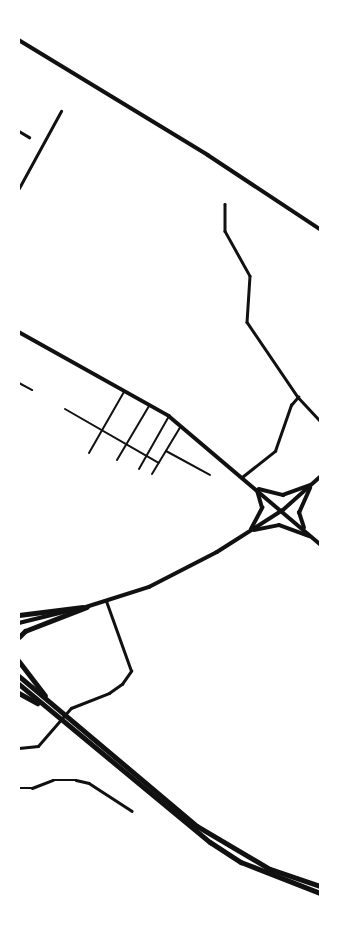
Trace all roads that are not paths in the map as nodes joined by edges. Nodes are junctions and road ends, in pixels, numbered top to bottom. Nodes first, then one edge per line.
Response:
1 (19, 40) edge
2 (61, 111) dead end
3 (19, 131) edge
4 (29, 137) dead end
5 (19, 188) edge
6 (225, 204) dead end
7 (320, 229) edge
8 (19, 333) edge
9 (19, 383) edge
10 (32, 390) dead end
11 (124, 392) junction
12 (298, 397) junction
13 (149, 405) junction
14 (65, 409) dead end
15 (169, 416) junction
16 (320, 421) edge
17 (181, 426) junction
18 (102, 430) junction
19 (126, 444) junction
20 (166, 451) junction
21 (90, 453) dead end
22 (146, 456) junction
23 (117, 460) dead end
24 (159, 463) junction
25 (139, 469) dead end
26 (152, 474) dead end
27 (210, 475) dead end
28 (242, 477) junction
29 (320, 478) edge
30 (313, 484) junction
31 (254, 487) junction
32 (282, 510) junction
33 (249, 532) junction
34 (313, 538) junction
35 (320, 544) edge
36 (106, 601) junction
37 (87, 607) junction
38 (19, 615) edge
39 (19, 623) edge
40 (19, 637) edge
41 (19, 661) edge
42 (19, 676) edge
43 (19, 684) edge
44 (19, 693) edge
45 (50, 703) junction
46 (45, 707) junction
47 (19, 748) edge
48 (19, 788) edge
49 (132, 811) dead end
50 (320, 886) edge
51 (320, 893) edge

1 - 7 main road
2 - 5 street
3 - 4 street
6 - 12 street
8 - 11 main road
9 - 10 street
11 - 13 main road
11 - 18 street
12 - 16 street
12 - 28 street
13 - 15 main road
13 - 19 street
14 - 18 street
15 - 17 main road
15 - 22 street
17 - 20 street
17 - 28 main road
18 - 19 street
18 - 21 street
19 - 22 street
19 - 23 street
20 - 24 street
20 - 27 street
22 - 24 street
22 - 25 street
24 - 26 street
28 - 31 main road
29 - 30 main road
30 - 31 main road
30 - 32 main road
30 - 34 main road
31 - 32 main road
31 - 33 main road
32 - 33 main road
32 - 34 main road
33 - 34 main road
33 - 36 main road
34 - 35 main road
36 - 37 main road
36 - 47 street
37 - 38 highway
37 - 39 main road
37 - 40 highway
41 - 45 highway
42 - 45 highway
43 - 46 highway
44 - 46 highway
45 - 50 highway
46 - 51 highway
48 - 49 street

